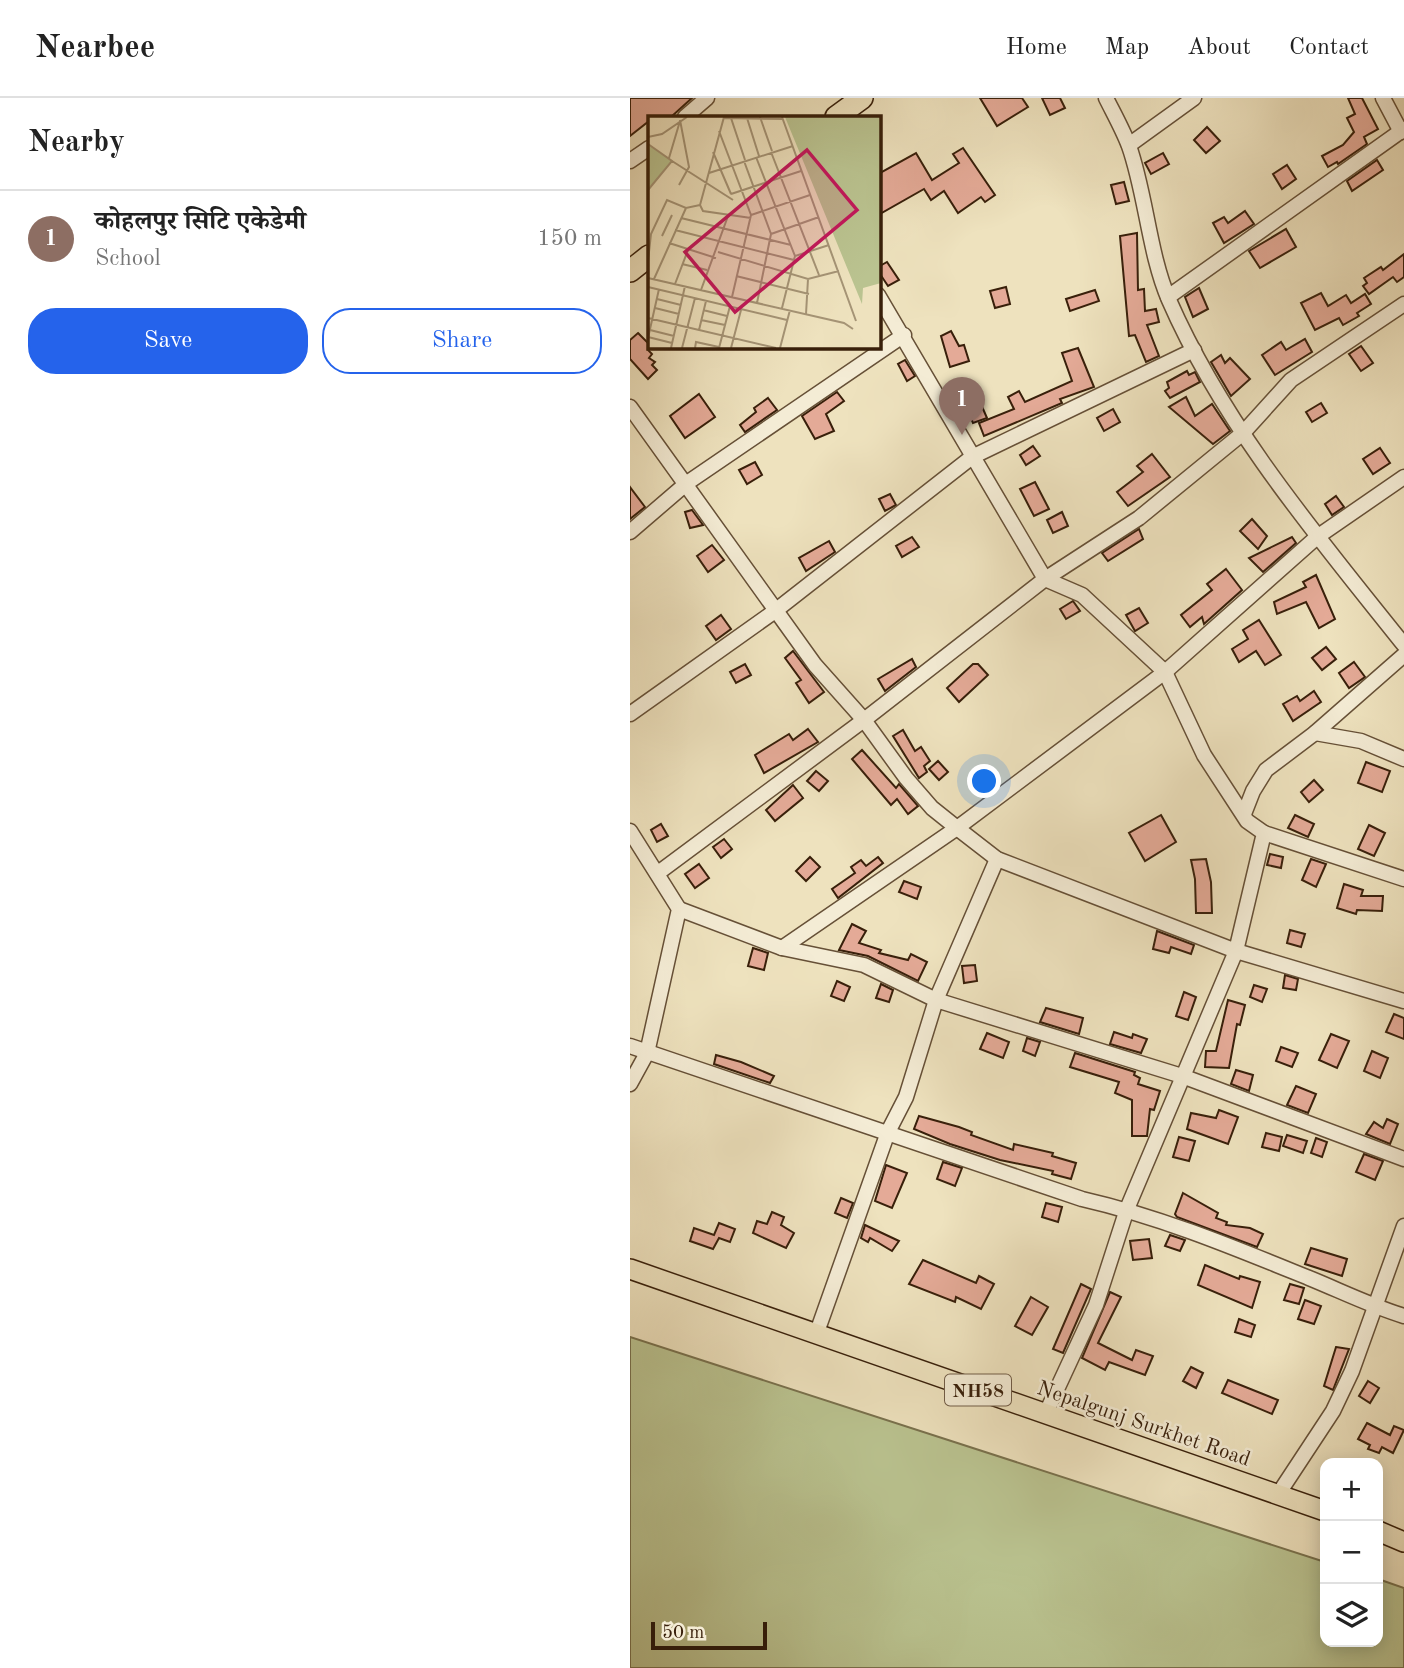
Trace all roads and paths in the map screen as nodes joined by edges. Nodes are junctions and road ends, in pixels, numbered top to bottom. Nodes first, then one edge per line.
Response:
1 (707, 98) edge
2 (862, 98) edge
3 (1106, 98) edge
4 (1194, 98) edge
5 (1383, 98) edge
6 (686, 116) edge
7 (837, 116) edge
8 (1402, 131) edge
9 (1129, 145) junction
10 (648, 149) edge
11 (630, 161) edge
12 (648, 257) edge
13 (630, 271) edge
14 (1168, 297) junction
15 (880, 298) edge
16 (1404, 304) edge
17 (904, 335) junction
18 (1194, 351) junction
19 (630, 407) edge
20 (1243, 433) junction
21 (972, 457) junction
22 (1404, 477) edge
23 (687, 483) junction
24 (630, 532) edge
25 (1317, 537) junction
26 (1045, 579) junction
27 (775, 611) junction
28 (1404, 645) edge
29 (1404, 655) edge
30 (1165, 672) junction
31 (630, 714) edge
32 (864, 720) junction
33 (1315, 733) junction
34 (1404, 759) edge
35 (1244, 814) junction
36 (957, 828) junction
37 (630, 831) edge
38 (1264, 833) junction
39 (997, 859) junction
40 (659, 873) junction
41 (1404, 879) edge
42 (679, 909) junction
43 (782, 948) junction
44 (1236, 951) junction
45 (936, 1000) junction
46 (1404, 1001) edge
47 (630, 1046) edge
48 (647, 1053) junction
49 (1182, 1076) junction
50 (630, 1084) edge
51 (888, 1132) junction
52 (1404, 1158) edge
53 (1128, 1209) junction
54 (1404, 1226) edge
55 (630, 1269) edge
56 (1373, 1306) junction
57 (1404, 1316) edge
58 (816, 1335) junction
59 (1046, 1413) junction
60 (1279, 1493) junction
61 (1320, 1509) edge
62 (1383, 1533) edge
63 (1404, 1542) edge

1 - 6 street
2 - 7 highway
3 - 9 street
4 - 9 street
5 - 8 street
8 - 14 street
9 - 14 street
10 - 11 street
12 - 13 highway
14 - 18 street
15 - 17 street
16 - 20 street
17 - 21 street
17 - 23 street
18 - 20 street
18 - 21 street
19 - 23 street
20 - 25 street
20 - 26 street
21 - 26 street
21 - 27 street
22 - 25 street
23 - 24 street
23 - 27 street
25 - 28 street
25 - 30 street
26 - 30 street
26 - 32 street
27 - 31 street
27 - 32 street
29 - 33 street
30 - 35 street
30 - 36 street
32 - 36 street
32 - 40 street
33 - 34 street
33 - 35 street
35 - 38 street
36 - 39 street
36 - 43 street
37 - 40 street
38 - 41 street
38 - 44 street
39 - 44 street
39 - 45 street
40 - 42 street
42 - 43 street
42 - 48 street
43 - 45 street
44 - 46 street
44 - 49 street
45 - 49 street
45 - 51 street
47 - 48 street
48 - 50 street
48 - 51 street
49 - 52 street
49 - 53 street
51 - 53 street
51 - 58 street
53 - 56 street
53 - 59 street
54 - 56 street
55 - 58 main road, Nepalgunj Surkhet Road / NH58
56 - 57 street
56 - 60 street
58 - 59 main road, Nepalgunj Surkhet Road / NH58
59 - 60 main road, Nepalgunj Surkhet Road / NH58
60 - 61 main road, Nepalgunj Surkhet Road / NH58
62 - 63 main road

